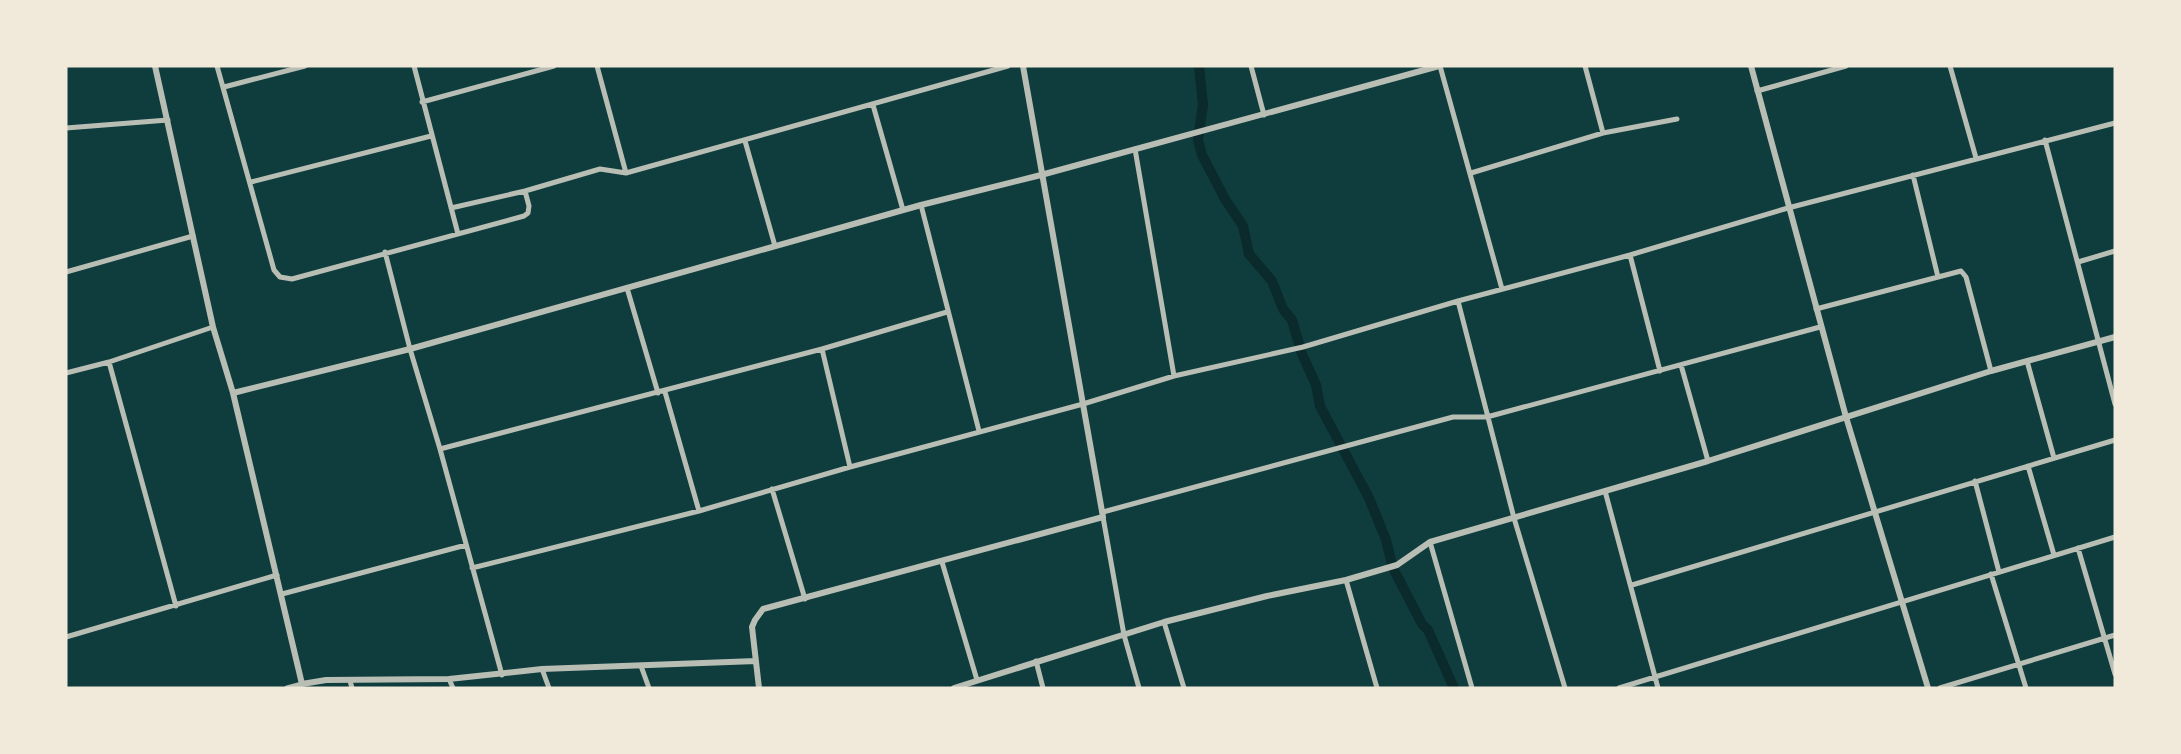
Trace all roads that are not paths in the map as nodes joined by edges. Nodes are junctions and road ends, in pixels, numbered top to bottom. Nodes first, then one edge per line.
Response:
1 (155, 66) edge
2 (217, 66) edge
3 (305, 66) edge
4 (414, 66) edge
5 (554, 66) edge
6 (597, 66) edge
7 (1008, 66) edge
8 (1023, 66) edge
9 (1251, 66) edge
10 (1440, 66) edge
11 (1584, 66) edge
12 (1751, 66) edge
13 (1846, 66) edge
14 (1950, 66) edge
15 (224, 87) junction
16 (1757, 91) junction
17 (422, 102) junction
18 (873, 105) junction
19 (1264, 115) junction
20 (1677, 119) dead end
21 (168, 120) junction
22 (2115, 123) edge
23 (66, 128) edge
24 (1603, 133) junction
25 (431, 136) junction
26 (2045, 140) junction
27 (746, 141) junction
28 (1135, 149) junction
29 (1976, 158) junction
30 (626, 172) junction
31 (1471, 173) junction
32 (1913, 174) junction
33 (1041, 175) junction
34 (251, 182) junction
35 (525, 191) junction
36 (921, 205) junction
37 (451, 208) junction
38 (1788, 208) junction
39 (903, 210) junction
40 (458, 234) junction
41 (194, 236) junction
42 (775, 246) junction
43 (2115, 251) edge
44 (386, 252) junction
45 (1630, 255) junction
46 (2078, 262) junction
47 (66, 272) edge
48 (1938, 277) junction
49 (627, 288) junction
50 (1502, 289) junction
51 (1458, 301) junction
52 (1816, 310) junction
53 (947, 312) junction
54 (213, 327) junction
55 (1820, 328) junction
56 (2115, 337) edge
57 (2098, 342) junction
58 (410, 349) junction
59 (822, 350) junction
60 (2027, 361) junction
61 (109, 362) junction
62 (1681, 365) junction
63 (1660, 370) junction
64 (1992, 371) junction
65 (66, 374) edge
66 (1174, 376) junction
67 (665, 392) junction
68 (233, 393) junction
69 (658, 393) junction
70 (1082, 404) junction
71 (2115, 404) edge
72 (1486, 417) junction
73 (1846, 417) junction
74 (980, 431) junction
75 (2115, 440) edge
76 (440, 449) junction
77 (2054, 458) junction
78 (1708, 461) junction
79 (2028, 466) junction
80 (850, 467) junction
81 (1975, 482) junction
82 (772, 489) junction
83 (1605, 491) junction
84 (699, 511) junction
85 (1876, 511) junction
86 (1103, 515) junction
87 (1514, 518) junction
88 (2115, 537) edge
89 (1430, 542) junction
90 (466, 545) junction
91 (2078, 548) junction
92 (2054, 555) junction
93 (942, 562) junction
94 (472, 568) junction
95 (1999, 572) junction
96 (1992, 574) junction
97 (277, 575) junction
98 (1346, 580) junction
99 (1632, 585) junction
100 (282, 594) junction
101 (805, 599) junction
102 (1901, 602) junction
103 (176, 606) junction
104 (1164, 622) junction
105 (1124, 635) junction
106 (2115, 635) edge
107 (66, 637) edge
108 (2104, 639) junction
109 (756, 661) junction
110 (1036, 661) junction
111 (2018, 663) junction
112 (641, 666) junction
113 (542, 669) junction
114 (2115, 674) edge
115 (502, 675) junction
116 (1654, 676) junction
117 (450, 679) junction
118 (977, 680) junction
119 (350, 681) junction
120 (300, 686) edge
121 (287, 688) edge
122 (352, 688) edge
123 (453, 688) edge
124 (549, 688) edge
125 (649, 688) edge
126 (760, 688) edge
127 (954, 688) edge
128 (1043, 688) edge
129 (1139, 688) edge
130 (1184, 688) edge
131 (1377, 688) edge
132 (1472, 688) edge
133 (1565, 688) edge
134 (1619, 688) edge
135 (1658, 688) edge
136 (1928, 688) edge
137 (1940, 688) edge
138 (2026, 688) edge

1 - 21 street
2 - 15 street
3 - 15 street
4 - 17 street
5 - 17 street
6 - 30 street
7 - 18 street
8 - 33 street
9 - 19 street
10 - 19 street
10 - 31 street
11 - 24 street
12 - 16 street
13 - 16 street
14 - 29 street
15 - 34 street
16 - 38 street
17 - 25 street
18 - 27 street
18 - 39 street
19 - 28 street
20 - 24 street
21 - 23 street
21 - 41 street
22 - 26 street
24 - 31 street
25 - 34 street
25 - 37 street
26 - 29 street
26 - 46 street
27 - 30 street
27 - 42 street
28 - 33 street
28 - 66 street
29 - 32 street
30 - 35 street
31 - 50 street
32 - 38 street
32 - 48 street
33 - 36 street
33 - 70 street
34 - 44 street
35 - 37 street
35 - 40 street
36 - 39 street
36 - 53 street
37 - 40 street
38 - 45 street
38 - 52 street
39 - 42 street
40 - 44 street
41 - 47 street
41 - 54 street
42 - 49 street
43 - 46 street
44 - 58 street
45 - 50 street
45 - 63 street
46 - 57 street
48 - 52 street
48 - 64 street
49 - 58 street
49 - 69 street
50 - 51 street
51 - 66 street
51 - 72 street
52 - 55 street
53 - 59 street
53 - 74 street
54 - 61 street
54 - 68 street
55 - 62 street
55 - 73 street
56 - 57 street
57 - 60 street
57 - 71 street
58 - 68 street
58 - 76 street
59 - 67 street
59 - 80 street
60 - 64 street
60 - 77 street
61 - 65 street
61 - 103 street
62 - 63 street
62 - 78 street
63 - 72 street
64 - 73 street
66 - 70 street
67 - 69 street
67 - 84 street
68 - 97 street
69 - 76 street
70 - 74 street
70 - 86 street
72 - 86 street
72 - 87 street
73 - 78 street
73 - 85 street
74 - 80 street
75 - 77 street
76 - 90 street
77 - 79 street
78 - 83 street
79 - 81 street
79 - 92 street
80 - 82 street
81 - 85 street
81 - 95 street
82 - 84 street
82 - 101 street
83 - 87 street
83 - 99 street
84 - 94 street
85 - 99 street
85 - 102 street
86 - 93 street
86 - 105 street
87 - 89 street
87 - 133 street
88 - 91 street
89 - 98 street
89 - 132 street
90 - 94 street
90 - 100 street
91 - 92 street
91 - 108 street
92 - 95 street
93 - 101 street
93 - 118 street
94 - 115 street
95 - 96 street
96 - 102 street
96 - 111 street
97 - 100 street
97 - 103 street
98 - 104 street
98 - 131 street
99 - 116 street
100 - 120 street
101 - 109 street
102 - 116 street
102 - 136 street
103 - 107 street
104 - 105 street
104 - 130 street
105 - 110 street
105 - 129 street
106 - 108 street
108 - 111 street
108 - 114 street
109 - 112 street
109 - 126 street
110 - 118 street
110 - 128 street
111 - 137 street
111 - 138 street
112 - 113 street
112 - 125 street
113 - 115 street
113 - 124 street
115 - 117 street
116 - 134 street
116 - 135 street
117 - 119 street
117 - 123 street
118 - 127 street
119 - 120 street
119 - 122 street
120 - 121 street

